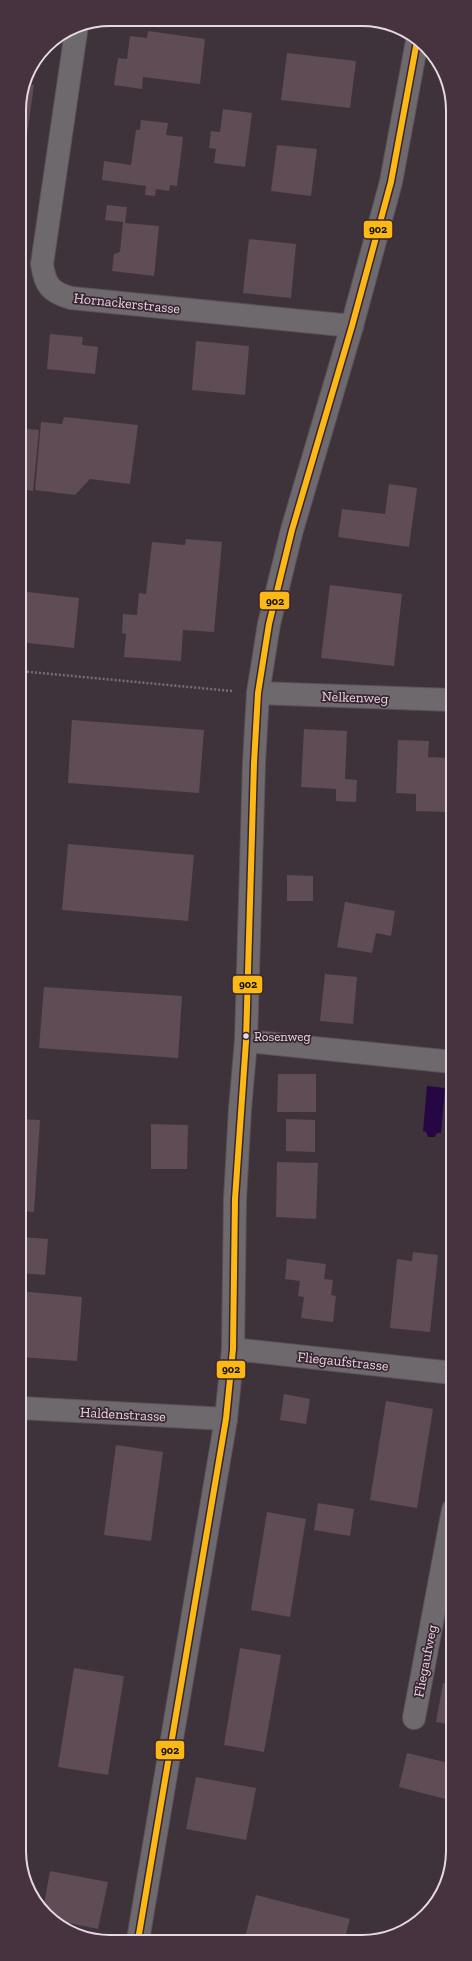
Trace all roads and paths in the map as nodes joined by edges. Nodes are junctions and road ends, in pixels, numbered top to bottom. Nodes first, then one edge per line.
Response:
1 (76, 33) edge
2 (416, 46) edge
3 (352, 326) junction
4 (26, 671) edge
5 (258, 693) junction
6 (446, 700) edge
7 (246, 1041) junction
8 (446, 1061) edge
9 (233, 1349) junction
10 (446, 1372) edge
11 (26, 1408) edge
12 (226, 1419) junction
13 (446, 1547) edge
14 (414, 1718) dead end
15 (139, 1935) edge

1 - 3 street, Hornackerstrasse
2 - 3 street
3 - 5 street
4 - 5 path
5 - 6 street, Nelkenweg
5 - 7 street
7 - 8 street
7 - 9 street
9 - 10 street, Fliegaufstrasse
9 - 12 street
11 - 12 street, Haldenstrasse
12 - 15 street
13 - 14 street, Fliegaufweg

